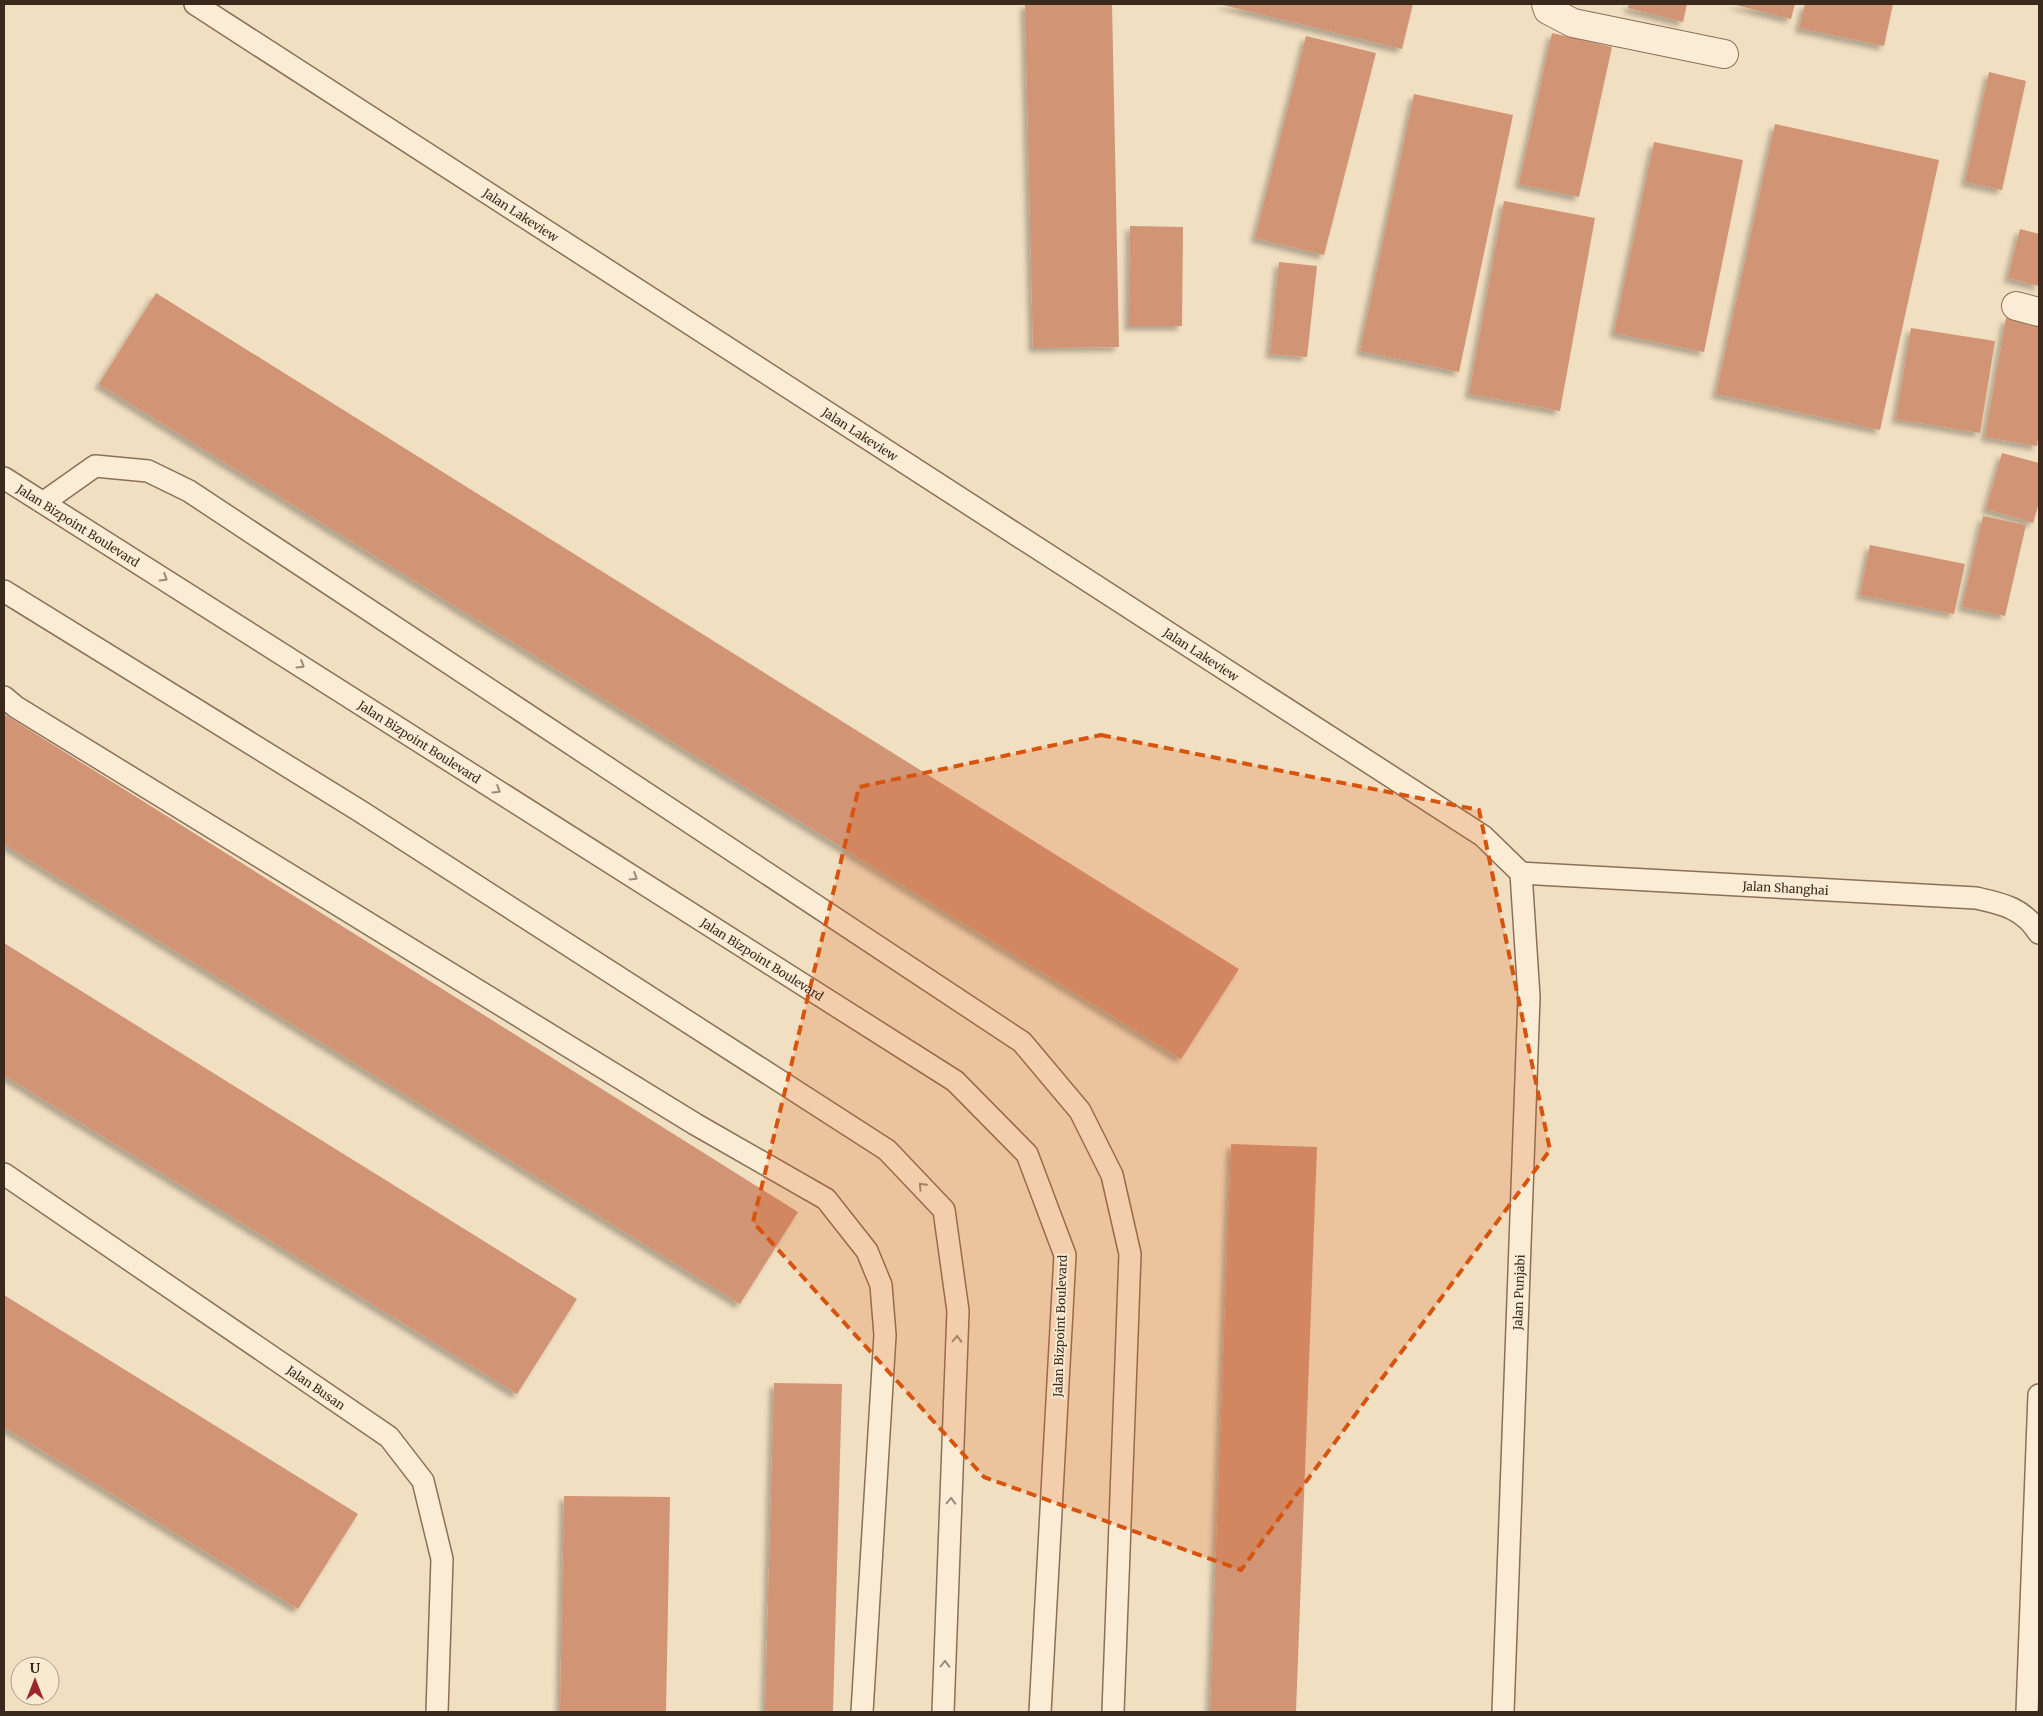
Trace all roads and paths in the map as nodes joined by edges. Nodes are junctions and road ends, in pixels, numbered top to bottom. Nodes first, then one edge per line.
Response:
1 (195, 4) edge
2 (1546, 4) edge
3 (1724, 54) dead end
4 (4, 478) edge
5 (44, 502) junction
6 (4, 591) edge
7 (4, 697) edge
8 (1521, 873) junction
9 (2039, 933) edge
10 (4, 1174) edge
11 (2039, 1395) edge
12 (437, 1712) edge
13 (862, 1712) edge
14 (944, 1712) edge
15 (1040, 1712) edge
16 (1113, 1712) edge
17 (1503, 1712) edge
18 (2027, 1712) edge

1 - 8 lane, Jalan Lakeview
2 - 3 street
4 - 5 lane, Jalan Bizpoint Boulevard
5 -> 15 lane, Jalan Bizpoint Boulevard
5 - 16 lane
14 -> 6 lane
7 - 13 lane
8 - 9 lane, Jalan Shanghai
8 - 17 lane, Jalan Punjabi
10 - 12 lane, Jalan Busan
11 - 18 lane

